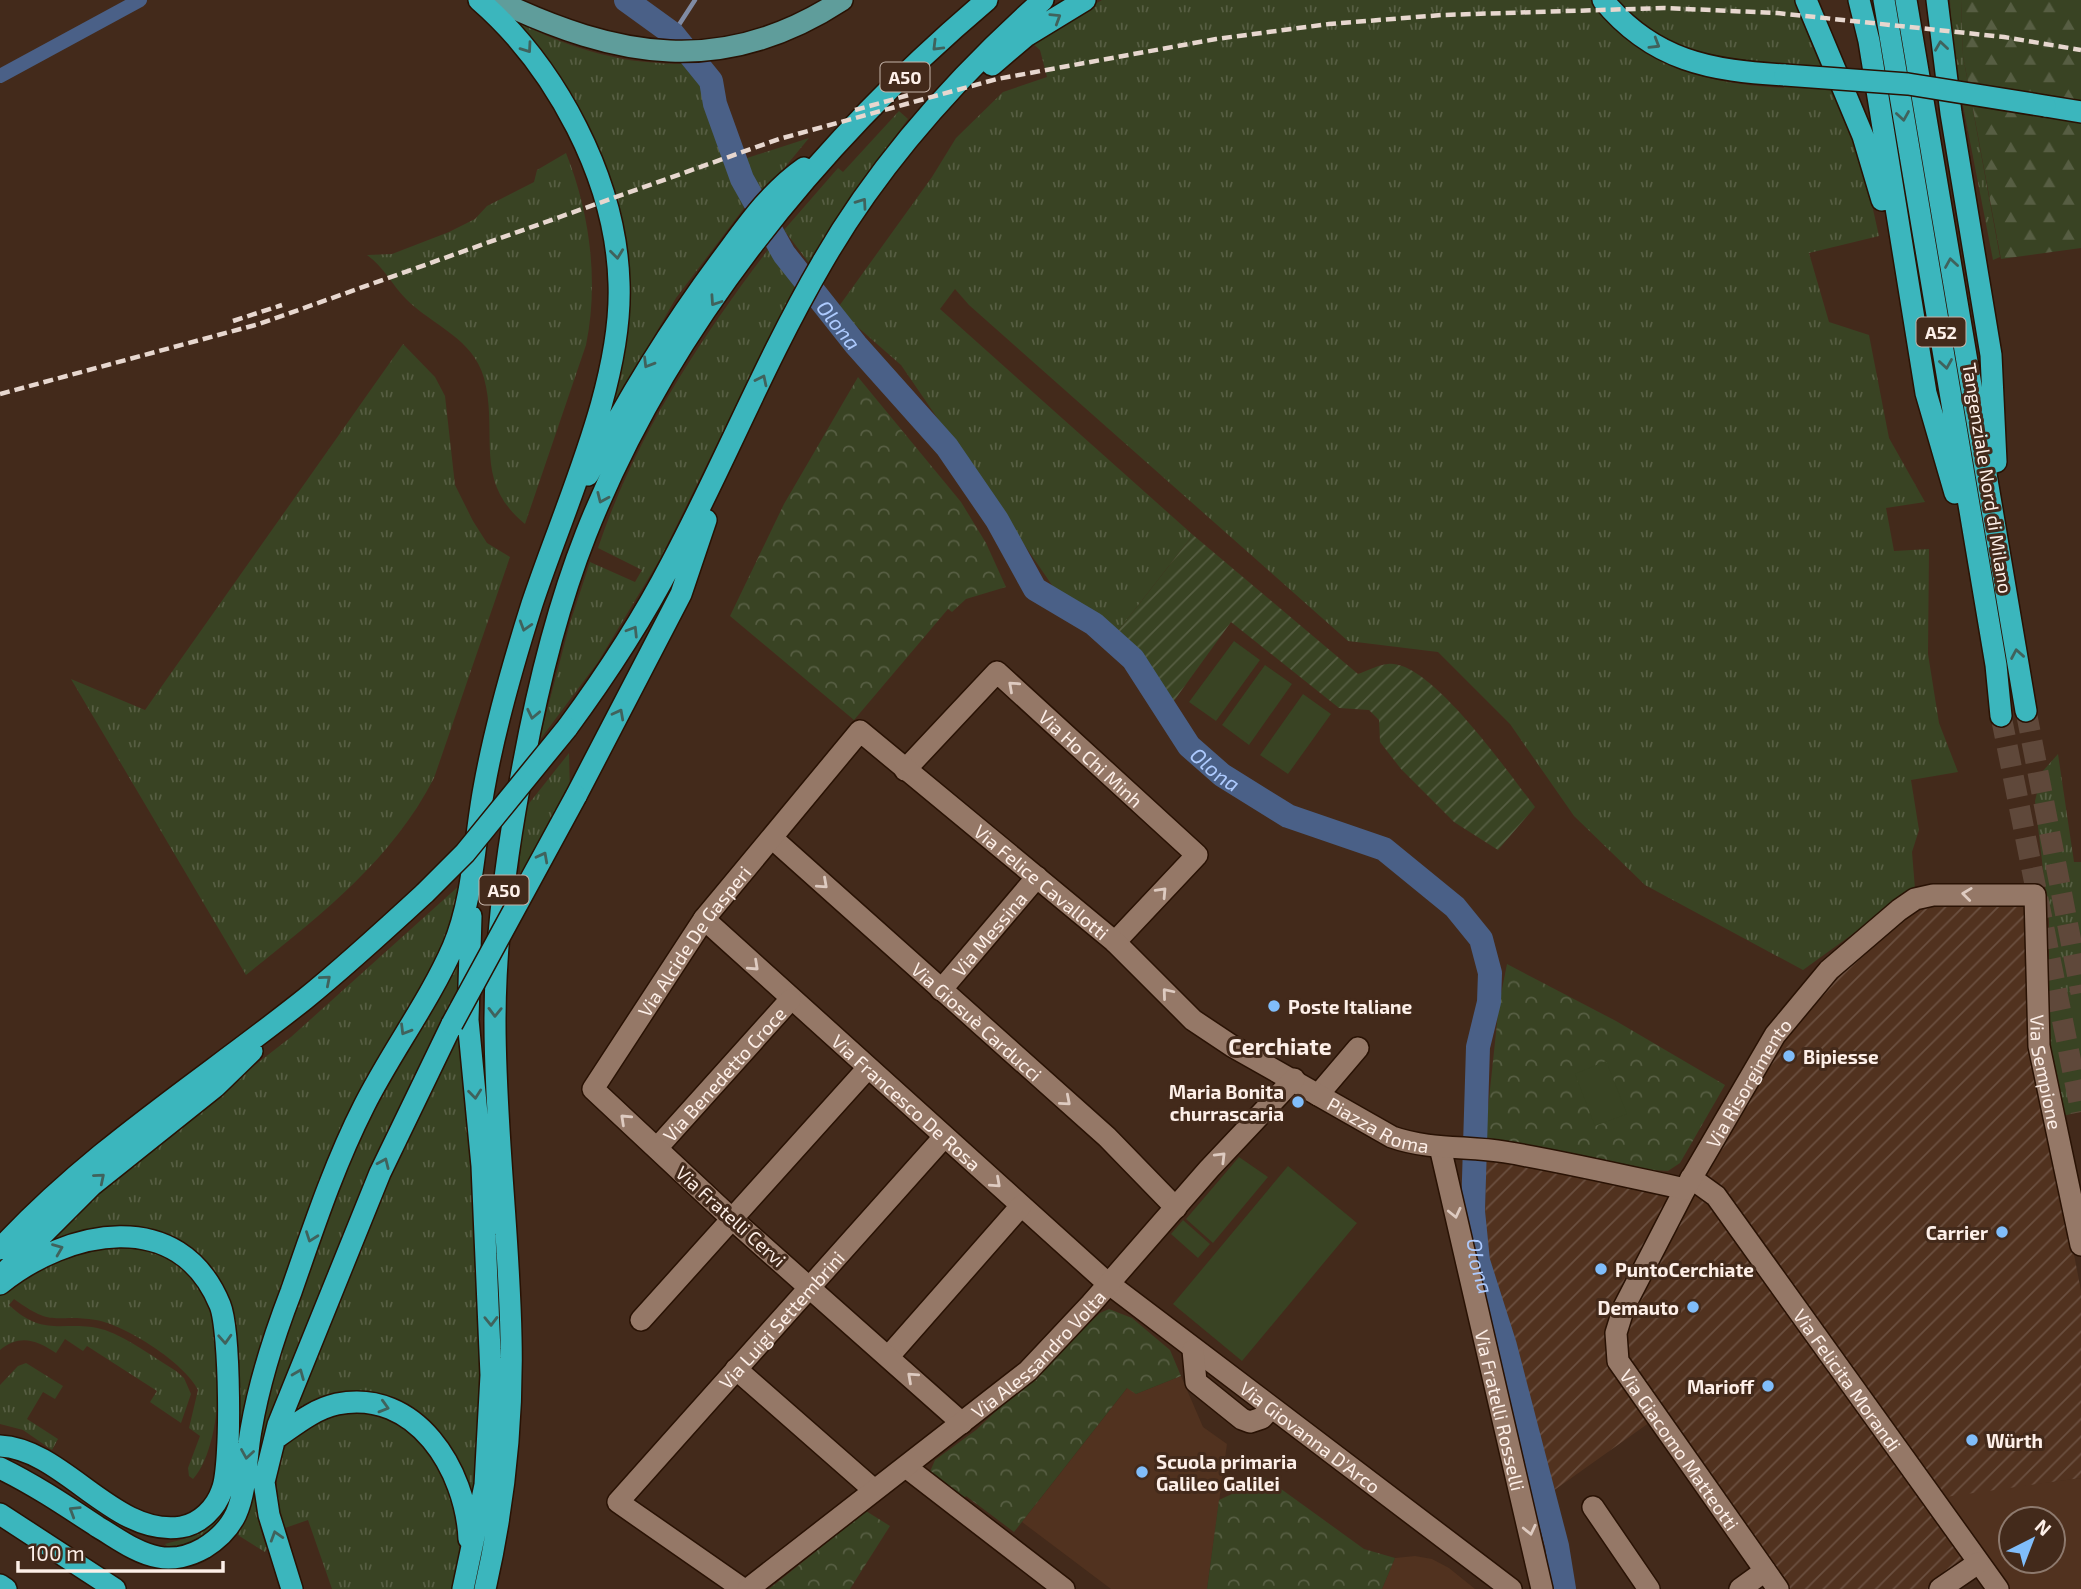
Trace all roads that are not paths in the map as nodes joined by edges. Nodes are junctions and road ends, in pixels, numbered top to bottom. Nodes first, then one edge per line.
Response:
1 (478, 0) edge
2 (496, 0) edge
3 (842, 0) edge
4 (987, 0) edge
5 (1043, 0) edge
6 (1085, 0) edge
7 (1603, 0) edge
8 (1806, 0) edge
9 (1860, 0) edge
10 (1884, 0) edge
11 (1906, 0) edge
12 (1937, 0) edge
13 (2081, 112) edge
14 (930, 116) junction
15 (750, 237) junction
16 (1922, 371) junction
17 (732, 442) junction
18 (546, 561) junction
19 (2007, 596) junction
20 (1996, 665) junction
21 (2026, 712) tunnel mouth
22 (2001, 716) tunnel mouth
23 (860, 731) joint
24 (905, 770) junction
25 (772, 838) junction
26 (475, 855) junction
27 (1037, 877) junction
28 (2035, 895) joint
29 (704, 919) junction
30 (1115, 942) junction
31 (941, 990) junction
32 (305, 999) junction
33 (790, 1000) junction
34 (1218, 1038) joint
35 (1358, 1048) dead end
36 (867, 1069) junction
37 (1294, 1079) junction
38 (1318, 1095) junction
39 (944, 1137) junction
40 (1440, 1147) junction
41 (657, 1148) junction
42 (1688, 1184) junction
43 (1021, 1206) junction
44 (1176, 1208) junction
45 (732, 1219) junction
46 (2081, 1245) edge
47 (0, 1249) edge
48 (0, 1279) edge
49 (0, 1284) edge
50 (1109, 1284) junction
51 (808, 1287) junction
52 (641, 1320) dead end
53 (889, 1356) junction
54 (736, 1369) junction
55 (962, 1423) junction
56 (276, 1438) junction
57 (0, 1446) edge
58 (906, 1467) junction
59 (0, 1468) edge
60 (874, 1490) junction
61 (1593, 1507) dead end
62 (0, 1514) edge
63 (470, 1558) junction
64 (1978, 1563) junction
65 (1774, 1583) edge
66 (0, 1585) edge
67 (6, 1589) edge
68 (115, 1589) edge
69 (292, 1589) edge
70 (463, 1589) edge
71 (485, 1589) edge
72 (746, 1589) edge
73 (1063, 1589) edge
74 (1511, 1589) edge
75 (1542, 1589) edge
76 (1649, 1589) edge
77 (1740, 1589) edge
78 (1940, 1589) edge
79 (1998, 1589) edge

1 -> 18 highway
2 - 3 main road
4 -> 15 highway, A50
5 - 14 highway, A50
14 -> 6 highway
7 -> 13 highway, bridge
8 - 16 highway
9 - 16 highway
10 -> 20 highway, Tangenziale Nord di Milano / A52
19 -> 11 highway, Tangenziale Nord di Milano / A52
19 -> 12 highway
17 -> 14 highway, A50
15 -> 18 highway
15 -> 71 highway, A50
16 - 20 highway
32 -> 17 highway, A50, bridge
56 -> 17 highway, bridge
18 -> 26 highway
21 -> 19 highway, Tangenziale Nord di Milano / A52
20 - 22 highway, Tangenziale Nord di Milano / A52
23 - 24 street, Via Felice Cavallotti
23 - 25 street, Via Alcide De Gasperi
24 - 27 street, Via Felice Cavallotti
30 -> 24 street, Via Ho Chi Minh
25 - 29 street, Via Alcide De Gasperi
25 -> 31 street, Via Giosuè Carducci
26 -> 59 highway
26 -> 63 highway
27 - 30 street, Via Felice Cavallotti
27 - 31 street, Via Messina
28 -> 42 street, Via Risorgimento
28 - 46 street, Via Sempione
29 -> 33 street, Via Francesco De Rosa
41 -> 29 street, Via Alcide De Gasperi
34 -> 30 street, Via Felice Cavallotti
31 -> 44 street, Via Giosuè Carducci
32 - 47 highway, A50
48 -> 32 highway
33 - 36 street, Via Francesco De Rosa
33 - 41 street, Via Benedetto Croce
34 - 37 street, Piazza Roma
35 - 38 street, Piazza Roma
36 - 39 street, Via Francesco De Rosa
36 - 45 street
37 - 38 street, Piazza Roma
44 -> 37 street, Via Alessandro Volta
38 - 40 street, Piazza Roma
39 -> 43 street, Via Francesco De Rosa
39 - 51 street, Via Luigi Settembrini
40 - 42 street
40 -> 75 street, Via Fratelli Rosselli
41 - 45 street, Via Fratelli Cervi
42 - 64 street, Via Felicita Morandi
42 - 65 street, Via Giacomo Matteotti
43 - 50 street, Via Francesco De Rosa
43 - 53 street
44 - 50 street, Via Alessandro Volta
45 - 51 street, Via Fratelli Cervi
45 - 52 street
49 -> 57 highway
50 - 55 street, Via Alessandro Volta
50 - 74 street, Via Giovanna D'Arco
51 - 53 street, Via Fratelli Cervi
51 - 54 street, Via Luigi Settembrini
55 -> 53 street, Via Fratelli Cervi
54 - 60 street
54 - 72 street, Via Luigi Settembrini
55 - 58 street, Via Alessandro Volta
56 -> 63 highway
69 -> 56 highway
58 - 60 street, Via Alessandro Volta
58 - 73 street
60 - 72 street, Via Alessandro Volta
61 - 76 street
62 - 68 highway
63 - 70 highway
64 - 78 street
64 - 79 street, Via Felicita Morandi
65 - 77 street
66 - 67 highway

